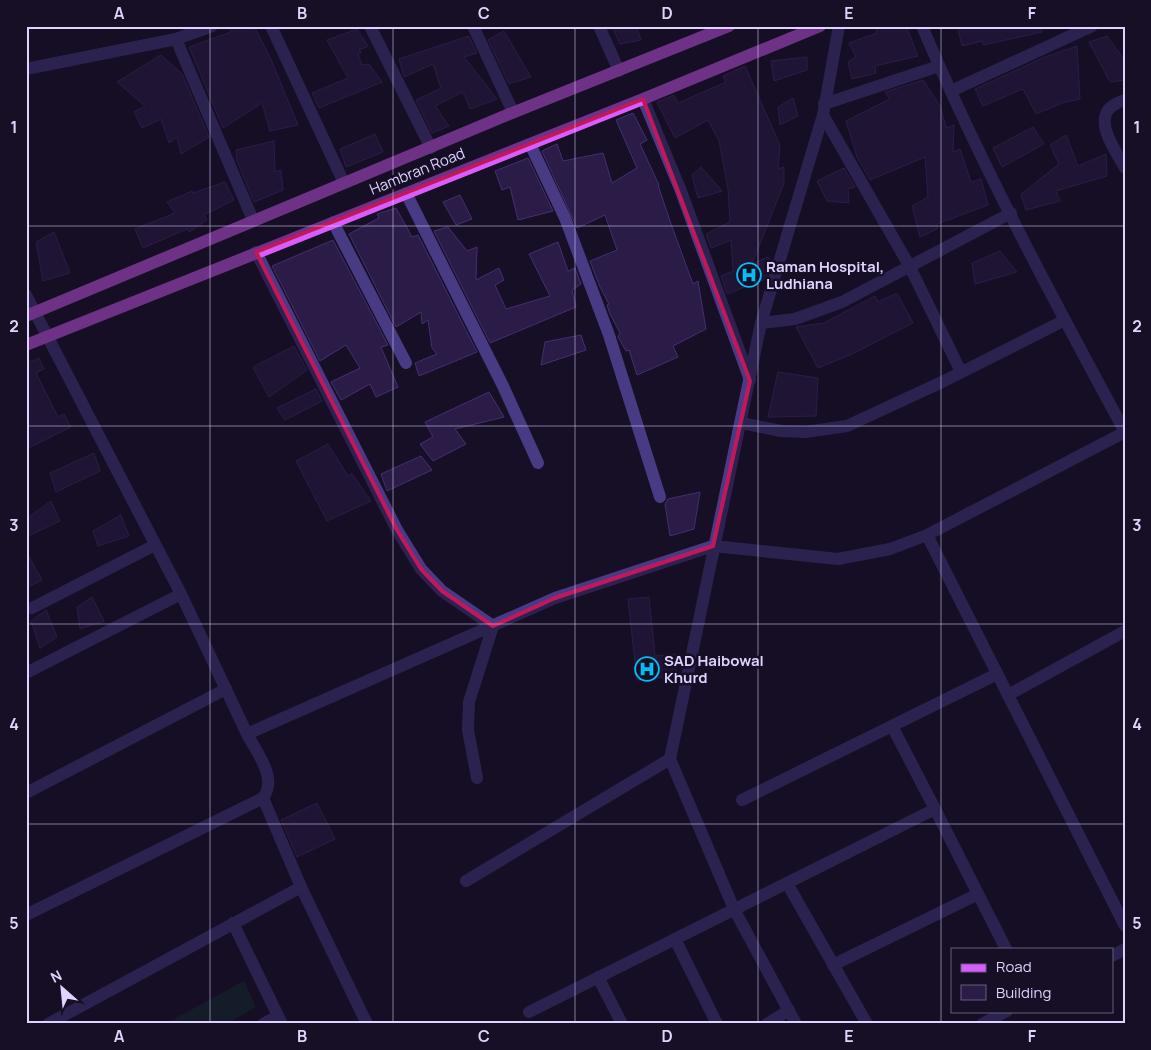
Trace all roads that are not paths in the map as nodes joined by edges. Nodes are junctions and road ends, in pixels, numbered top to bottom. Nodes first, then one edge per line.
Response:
1 (212, 26) edge
2 (271, 26) edge
3 (370, 26) edge
4 (473, 26) edge
5 (599, 26) edge
6 (730, 26) edge
7 (820, 26) edge
8 (839, 26) edge
9 (922, 26) edge
10 (1092, 26) edge
11 (176, 39) junction
12 (939, 66) junction
13 (26, 69) edge
14 (619, 71) junction
15 (951, 91) junction
16 (643, 100) junction
17 (1125, 100) edge
18 (824, 109) junction
19 (514, 112) junction
20 (530, 144) junction
21 (431, 148) junction
22 (1125, 168) edge
23 (344, 183) junction
24 (406, 193) junction
25 (1010, 213) junction
26 (253, 220) junction
27 (333, 222) junction
28 (256, 252) junction
29 (910, 268) junction
30 (26, 295) edge
31 (30, 314) edge
32 (1065, 320) junction
33 (762, 323) junction
34 (46, 337) junction
35 (26, 345) edge
36 (406, 363) dead end
37 (961, 372) junction
38 (750, 381) junction
39 (742, 423) junction
40 (1125, 432) edge
41 (538, 463) dead end
42 (660, 497) dead end
43 (927, 534) junction
44 (155, 545) junction
45 (713, 546) junction
46 (181, 594) junction
47 (32, 608) dead end
48 (493, 626) junction
49 (1125, 631) edge
50 (26, 672) edge
51 (998, 674) junction
52 (226, 690) junction
53 (1008, 695) junction
54 (892, 726) junction
55 (247, 734) junction
56 (670, 759) junction
57 (477, 778) dead end
58 (26, 793) edge
59 (262, 798) junction
60 (742, 800) dead end
61 (935, 810) junction
62 (466, 881) dead end
63 (787, 883) junction
64 (301, 887) junction
65 (978, 894) junction
66 (734, 909) junction
67 (26, 915) edge
68 (233, 924) junction
69 (1125, 926) edge
70 (675, 939) junction
71 (1005, 948) edge
72 (834, 965) junction
73 (598, 977) junction
74 (789, 1010) junction
75 (529, 1012) dead end
76 (1005, 1012) edge
77 (280, 1020) edge
78 (48, 1024) edge
79 (263, 1024) edge
80 (367, 1024) edge
81 (622, 1024) edge
82 (717, 1024) edge
83 (767, 1024) edge
84 (796, 1024) edge
85 (867, 1024) edge
86 (982, 1024) edge

1 - 11 street
2 - 23 street
3 - 21 street
4 - 19 street
5 - 14 street
6 - 14 main road, Hambran Road
7 - 16 main road, Hambran Road
8 - 18 street
9 - 12 street
10 - 15 street
11 - 13 street
11 - 26 street
12 - 15 street
12 - 18 street
14 - 19 main road, Hambran Road
15 - 25 street
16 - 20 main road, Hambran Road
16 - 38 street
17 - 22 street
18 - 29 street
18 - 33 street
19 - 21 main road, Hambran Road
20 - 24 main road, Hambran Road
20 - 42 street
21 - 23 main road, Hambran Road
23 - 26 main road, Hambran Road
24 - 27 main road, Hambran Road
24 - 41 street
25 - 29 street
25 - 32 street
26 - 31 main road, Hambran Road
27 - 28 main road, Hambran Road
27 - 36 street
28 - 34 main road, Hambran Road
28 - 48 street
29 - 33 street
29 - 37 street
30 - 31 street
31 - 34 street
32 - 37 street
32 - 40 street
33 - 38 street
34 - 35 main road, Hambran Road
34 - 44 street
37 - 39 street
38 - 39 street
39 - 45 street
40 - 43 street
43 - 45 street
43 - 51 street
44 - 46 street
44 - 47 street
45 - 48 street
45 - 56 street
46 - 50 street
46 - 52 street
48 - 55 street
48 - 57 street
49 - 53 street
51 - 53 street
51 - 54 street
52 - 55 street
52 - 58 street
53 - 69 street
54 - 60 street
54 - 61 street
55 - 59 street
56 - 62 street
56 - 66 street
59 - 64 street
59 - 67 street
61 - 63 street
61 - 65 street
63 - 66 street
63 - 72 street
64 - 68 street
64 - 80 street
65 - 71 street
65 - 72 street
66 - 70 street
66 - 74 street
68 - 77 street
68 - 78 street
70 - 73 street
70 - 82 street
72 - 85 street
73 - 75 street
73 - 81 street
74 - 83 street
74 - 84 street
76 - 86 street
77 - 79 street

